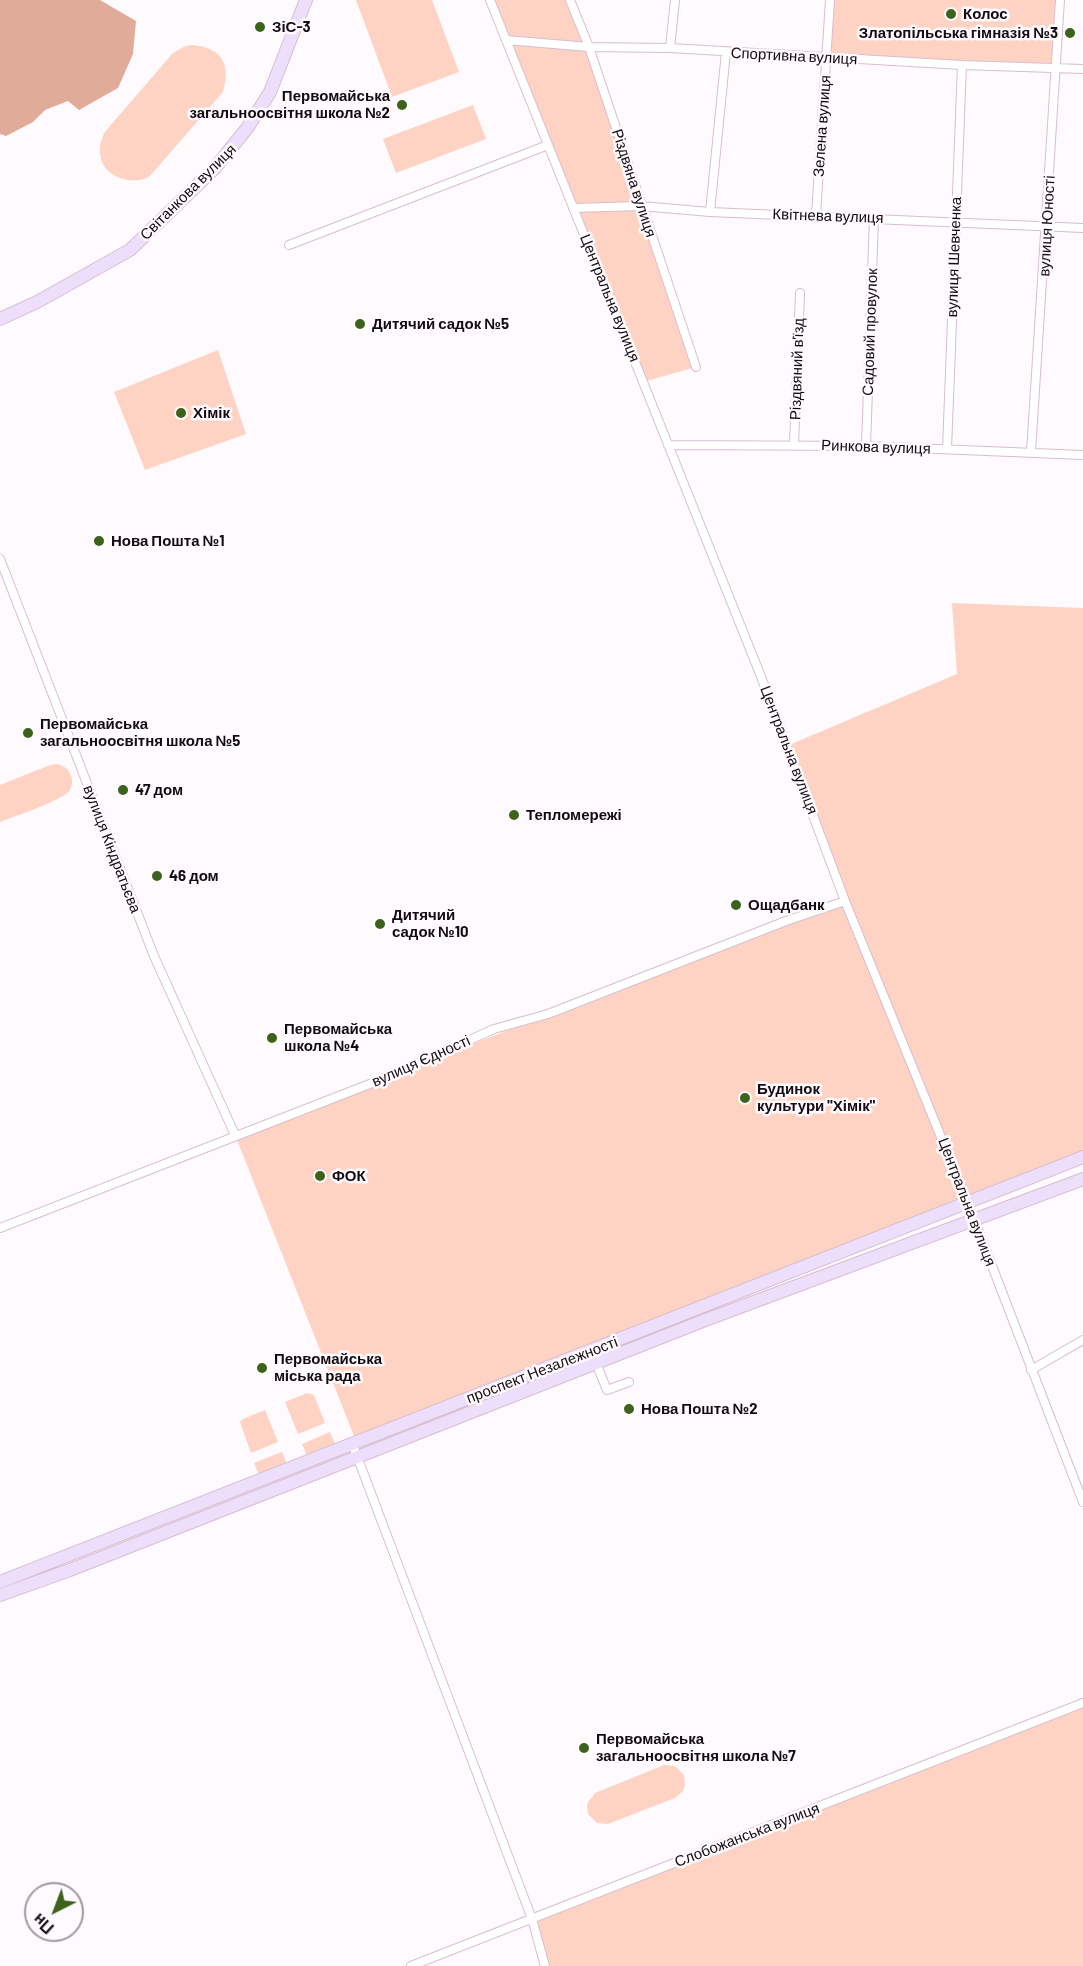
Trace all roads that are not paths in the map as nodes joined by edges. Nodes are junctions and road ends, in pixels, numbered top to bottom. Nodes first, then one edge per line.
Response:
1 (306, 0) edge
2 (490, 0) edge
3 (570, 0) edge
4 (675, 0) edge
5 (830, 0) edge
6 (1060, 0) edge
7 (506, 40) junction
8 (589, 47) junction
9 (670, 48) junction
10 (726, 52) junction
11 (826, 57) junction
12 (962, 65) junction
13 (1055, 67) junction
14 (1083, 69) edge
15 (548, 145) junction
16 (641, 206) junction
17 (573, 208) junction
18 (710, 212) junction
19 (816, 215) junction
20 (874, 218) junction
21 (955, 222) junction
22 (1047, 226) junction
23 (1083, 228) edge
24 (289, 245) dead end
25 (800, 293) dead end
26 (0, 319) edge
27 (696, 367) dead end
28 (668, 445) junction
29 (794, 445) junction
30 (866, 446) junction
31 (947, 449) junction
32 (1031, 453) junction
33 (1083, 455) edge
34 (0, 559) edge
35 (845, 901) junction
36 (235, 1135) junction
37 (1083, 1157) edge
38 (1083, 1179) edge
39 (967, 1201) junction
40 (974, 1221) junction
41 (0, 1228) edge
42 (1083, 1340) edge
43 (593, 1357) junction
44 (1031, 1370) junction
45 (629, 1382) dead end
46 (354, 1442) junction
47 (357, 1456) junction
48 (1083, 1502) edge
49 (0, 1582) edge
50 (0, 1595) edge
51 (1083, 1703) edge
52 (532, 1919) junction
53 (411, 1966) edge
54 (545, 1966) edge

1 - 26 street, Світанкова вулиця
2 - 7 street, Центральна вулиця
3 - 8 street, Різдвяна вулиця
4 - 9 street
5 - 11 street, Зелена вулиця
6 - 13 street, вулиця Юності
7 - 8 street, Спортивна вулиця
7 - 15 street, Центральна вулиця
8 - 9 street, Спортивна вулиця
8 - 16 street, Різдвяна вулиця
9 - 10 street, Спортивна вулиця
10 - 11 street, Спортивна вулиця
10 - 18 street
11 - 12 street, Спортивна вулиця
11 - 19 street, Зелена вулиця
12 - 13 street, Спортивна вулиця
12 - 21 street, вулиця Шевченка
13 - 14 street, Спортивна вулиця
13 - 22 street, вулиця Юності
15 - 17 street, Центральна вулиця
15 - 24 street
16 - 17 street, Квітнева вулиця
16 - 18 street, Квітнева вулиця
16 - 27 street, Різдвяна вулиця
17 - 28 street, Центральна вулиця
18 - 19 street, Квітнева вулиця
19 - 20 street, Квітнева вулиця
20 - 21 street, Квітнева вулиця
20 - 30 street, Садовий провулок
21 - 22 street, Квітнева вулиця
21 - 31 street, вулиця Шевченка
22 - 23 street, Квітнева вулиця
22 - 32 street, вулиця Юності
25 - 29 street, Різдвяний в'їзд
28 - 29 street, Ринкова вулиця
28 - 35 street, Центральна вулиця
29 - 30 street, Ринкова вулиця
30 - 31 street, Ринкова вулиця
31 - 32 street, Ринкова вулиця
32 - 33 street, Ринкова вулиця
34 - 36 street, вулиця Кіндратьєва
35 - 36 street, вулиця Єдності
35 - 39 street, Центральна вулиця
36 - 41 street, вулиця Єдності
37 - 39 street, проспект Незалежності
38 - 40 street, проспект Незалежності
39 - 40 street, Центральна вулиця
39 - 43 street, проспект Незалежності
40 - 43 street, проспект Незалежності
40 - 44 street, Центральна вулиця
42 - 44 street
43 - 45 street
43 - 46 street, проспект Незалежності
43 - 47 street, проспект Незалежності
44 - 48 street, Центральна вулиця
46 - 47 street
46 - 49 street, проспект Незалежності
47 - 50 street, проспект Незалежності
47 - 52 street
51 - 52 street, Слобожанська вулиця
52 - 53 street, Слобожанська вулиця
52 - 54 street

